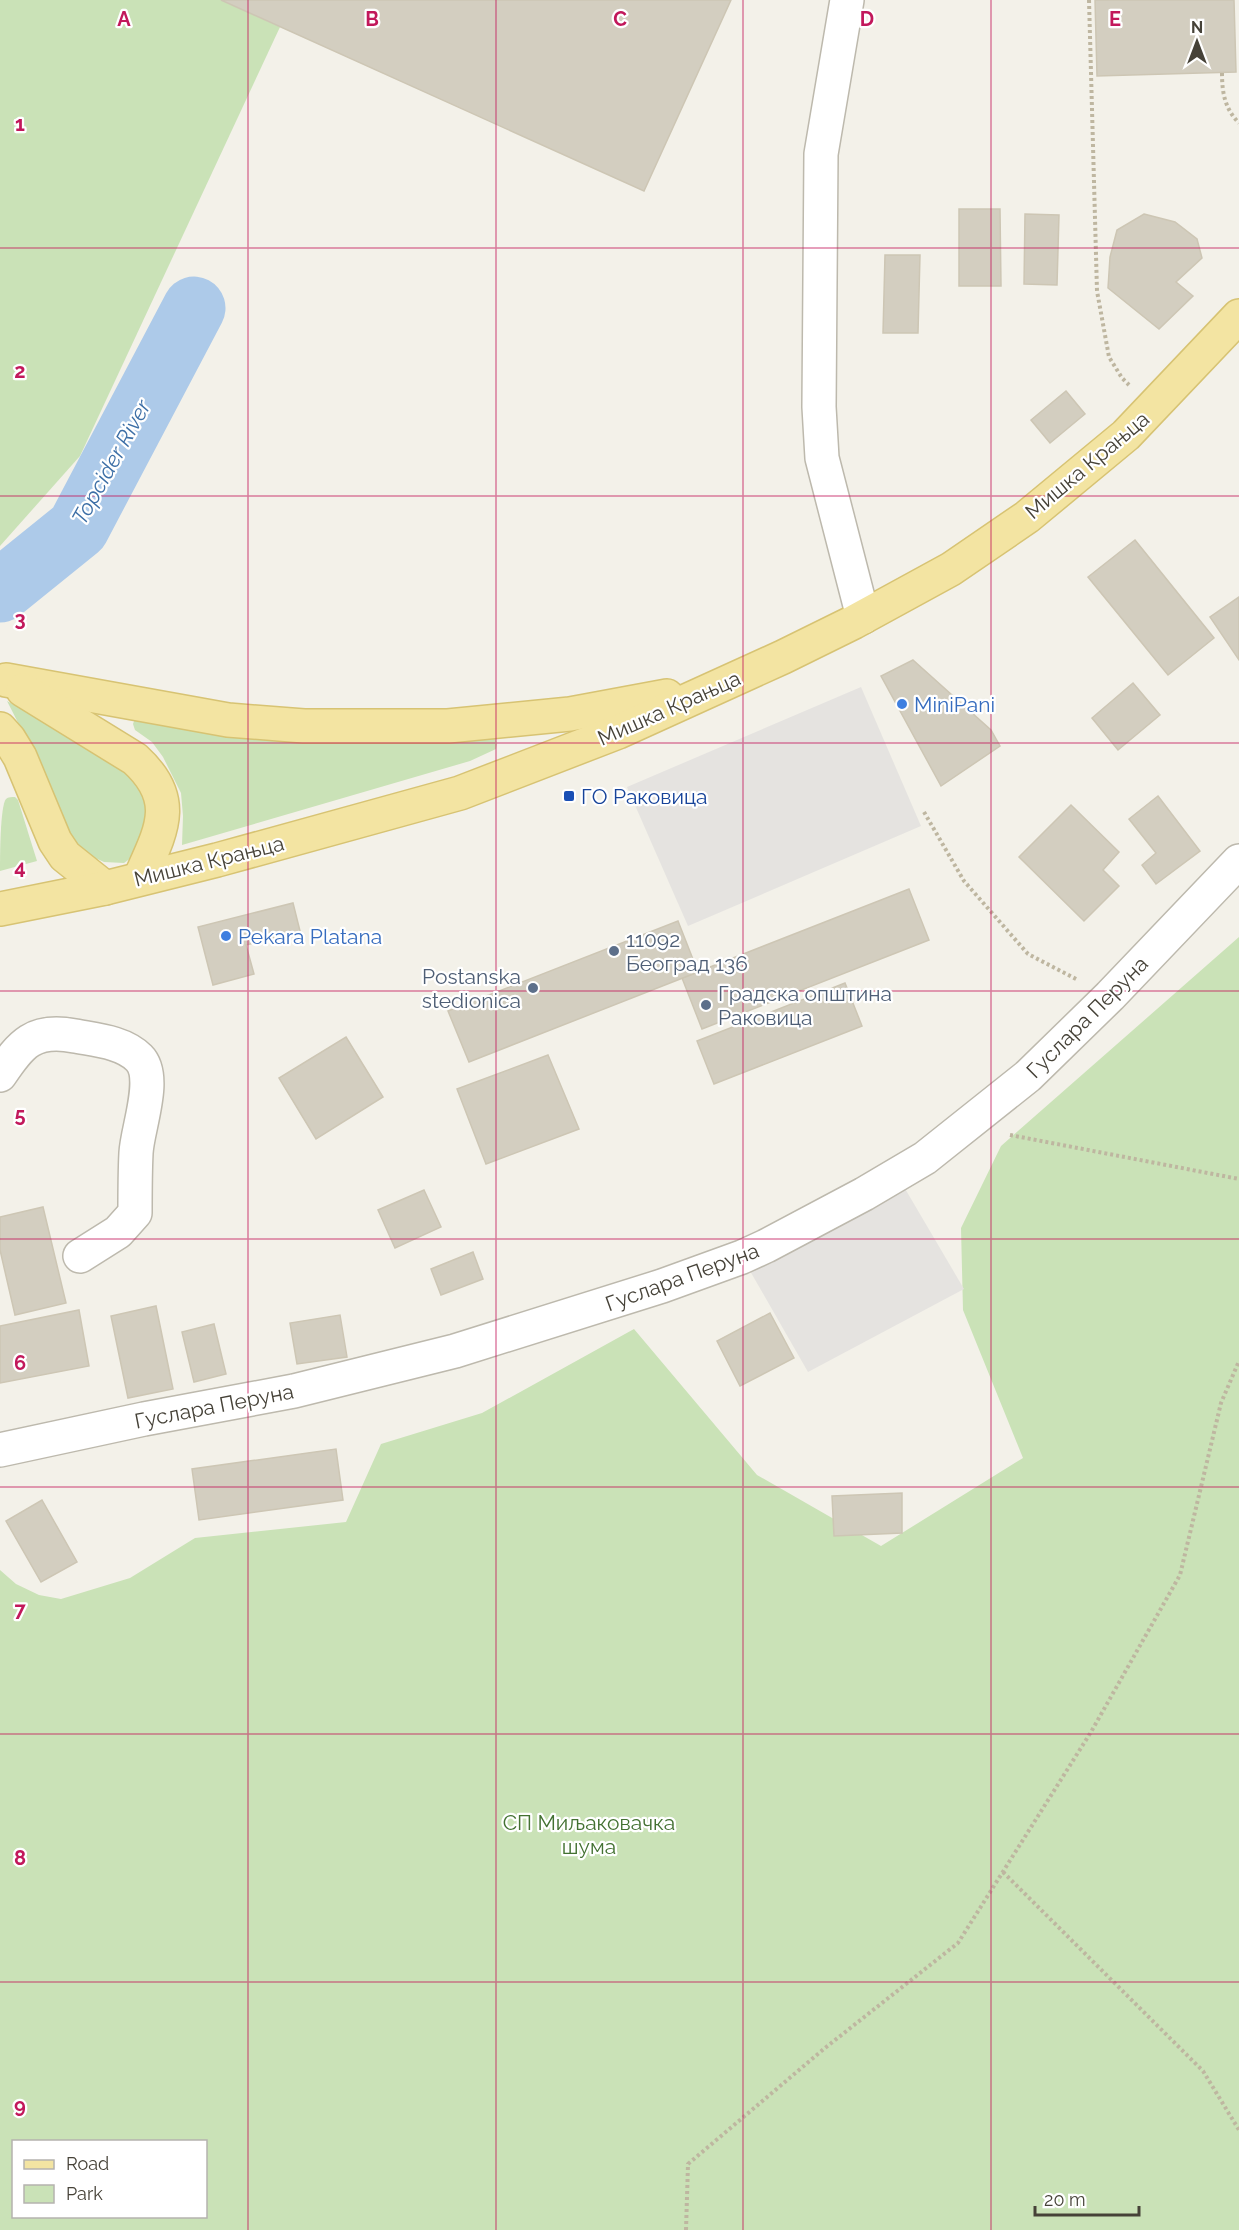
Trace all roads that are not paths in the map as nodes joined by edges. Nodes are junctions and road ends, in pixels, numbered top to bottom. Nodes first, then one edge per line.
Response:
1 (847, 0) edge
2 (1239, 316) edge
3 (863, 617) junction
4 (3, 679) edge
5 (721, 684) junction
6 (0, 729) edge
7 (1239, 861) edge
8 (140, 878) junction
9 (105, 888) junction
10 (0, 909) edge
11 (0, 1075) edge
12 (80, 1256) dead end
13 (0, 1450) edge

1 - 3 street
2 - 3 main road, Мишка Крањца
3 - 5 main road, Мишка Крањца
4 - 5 main road
4 - 8 main road
5 - 8 main road, Мишка Крањца
6 - 9 main road
7 - 13 street, Гуслара Перуна
8 - 9 main road, Мишка Крањца
9 - 10 main road, Мишка Крањца
11 - 12 street

